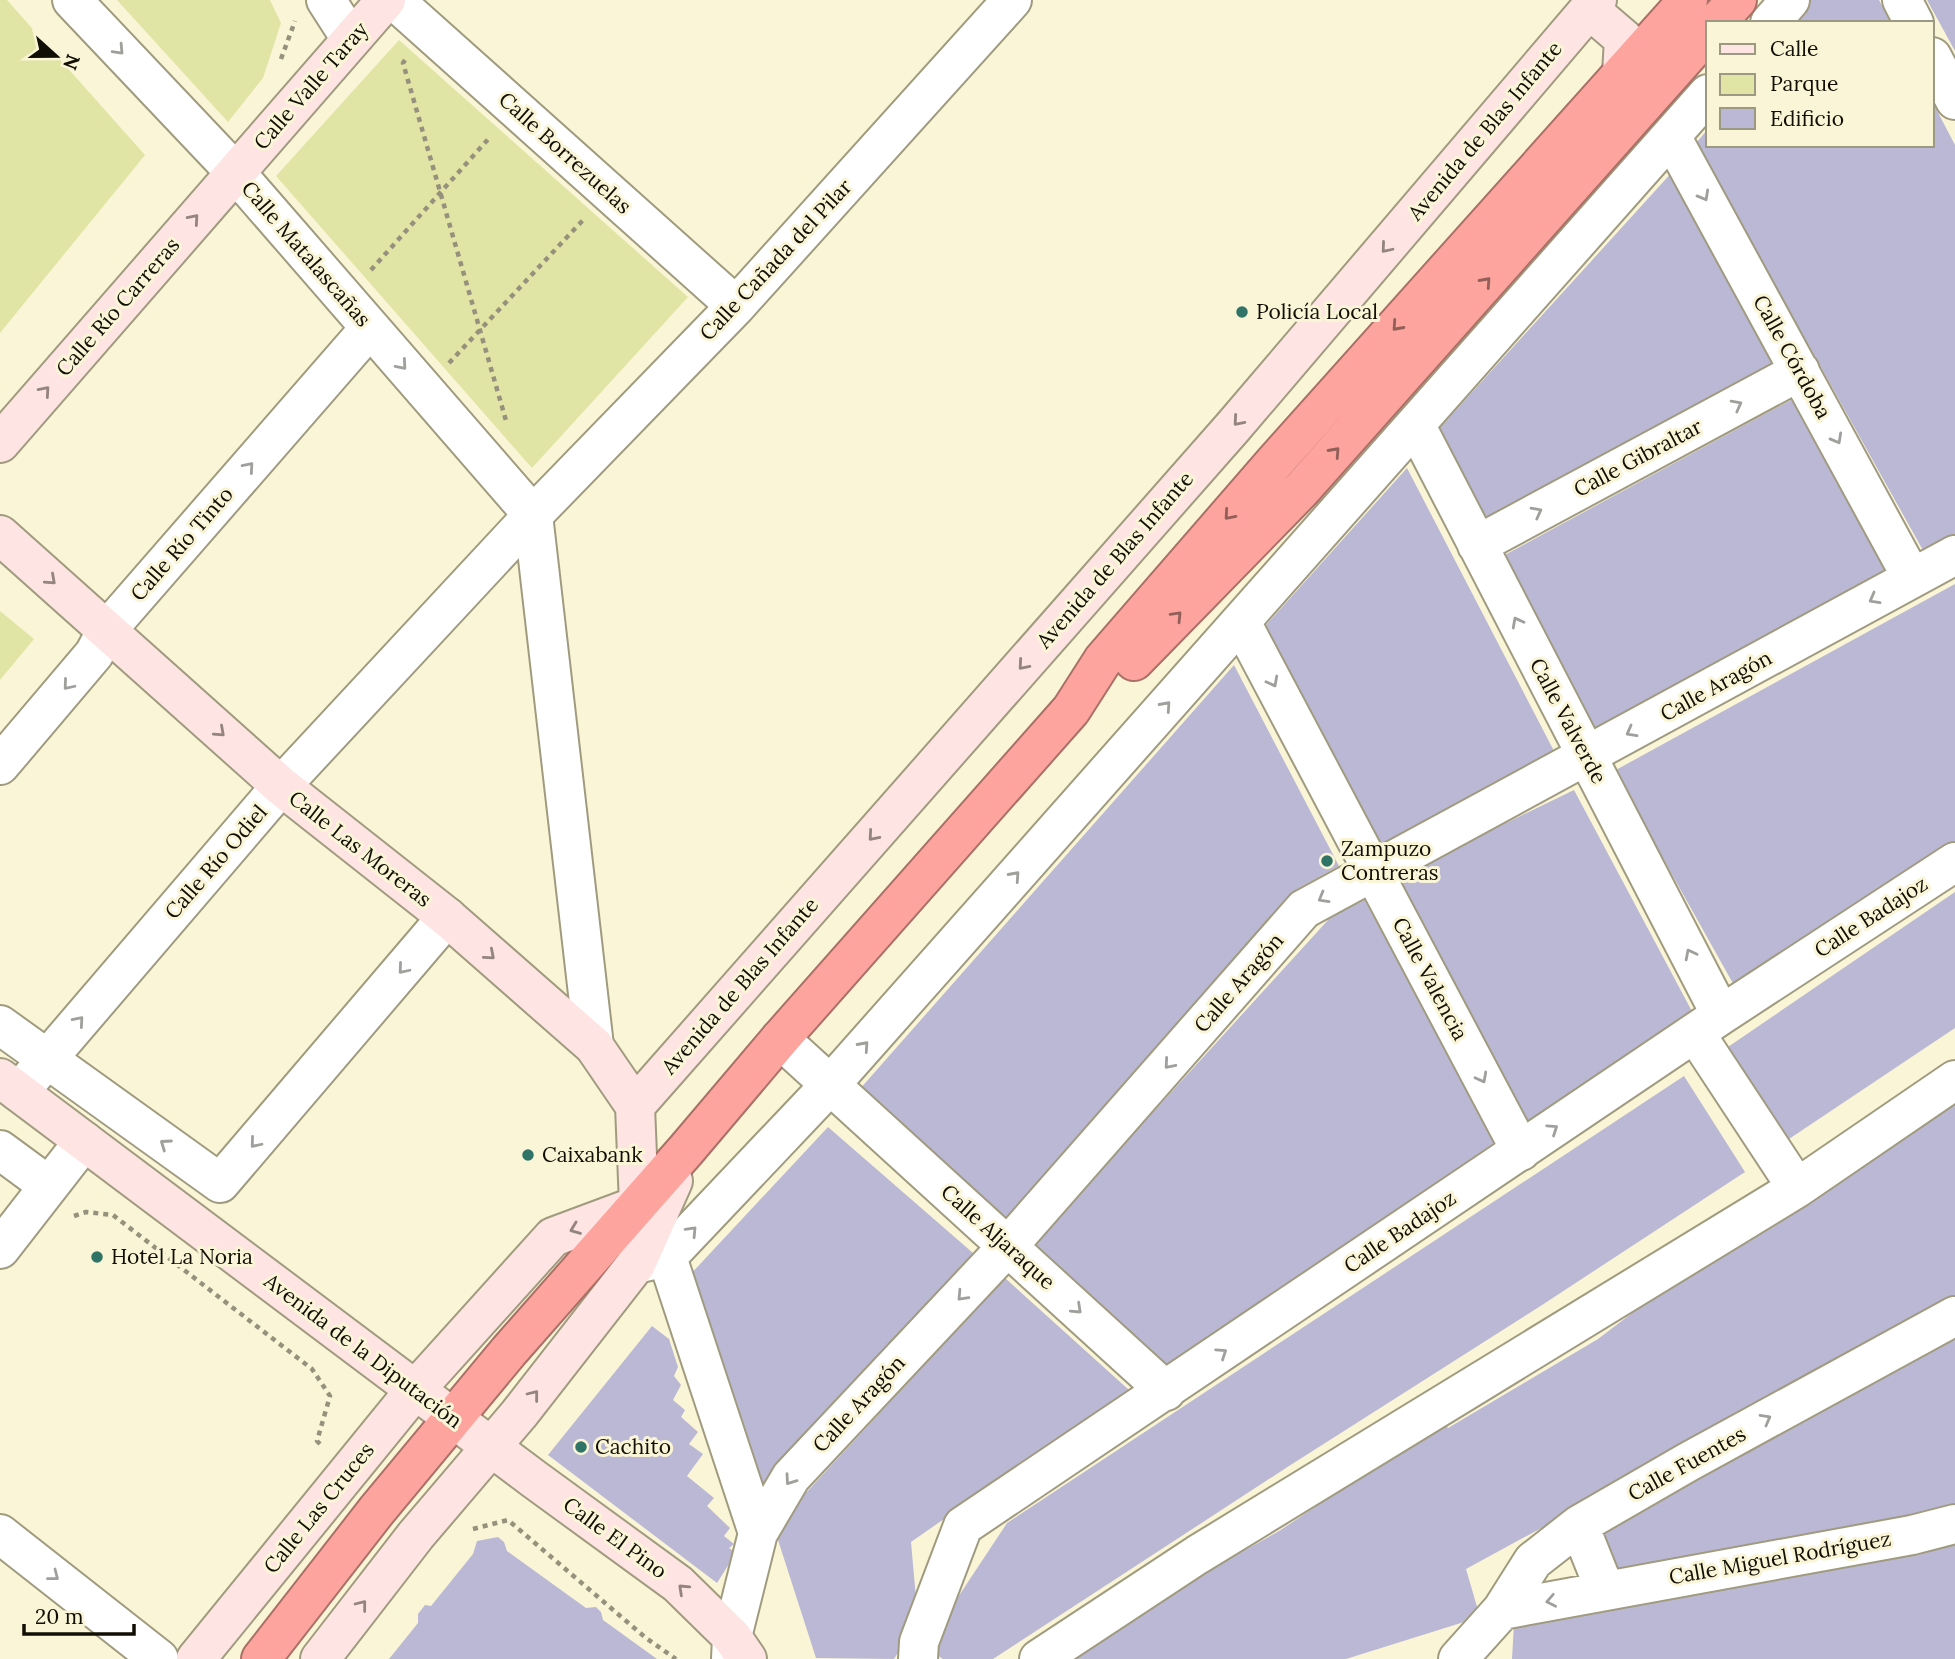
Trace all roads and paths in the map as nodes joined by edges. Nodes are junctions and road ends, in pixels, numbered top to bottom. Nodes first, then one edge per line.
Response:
1 (72, 0) edge
2 (326, 0) edge
3 (386, 0) edge
4 (394, 0) edge
5 (1012, 0) edge
6 (1713, 0) edge
7 (1737, 0) edge
8 (1790, 0) edge
9 (1902, 0) edge
10 (1593, 4) edge
11 (1676, 7) edge
12 (1718, 21) edge
13 (1772, 21) edge
14 (1913, 21) edge
15 (1706, 34) edge
16 (351, 39) junction
17 (409, 55) dead end
18 (1623, 57) junction
19 (1934, 61) edge
20 (1706, 96) edge
21 (1955, 100) edge
22 (492, 134) dead end
23 (1671, 136) junction
24 (235, 172) junction
25 (440, 193) junction
26 (584, 218) dead end
27 (1511, 254) junction
28 (369, 272) dead end
29 (736, 306) junction
30 (370, 328) junction
31 (480, 330) junction
32 (448, 364) dead end
33 (1800, 371) junction
34 (1416, 426) junction
35 (509, 434) dead end
36 (0, 443) edge
37 (533, 514) junction
38 (0, 535) edge
39 (1477, 545) junction
40 (1955, 555) edge
41 (1912, 578) junction
42 (1241, 622) junction
43 (107, 630) junction
44 (1071, 710) junction
45 (1587, 757) junction
46 (0, 765) edge
47 (281, 786) junction
48 (1955, 862) edge
49 (1372, 870) junction
50 (447, 917) junction
51 (1708, 1024) junction
52 (0, 1025) edge
53 (780, 1040) junction
54 (594, 1046) junction
55 (46, 1060) junction
56 (1955, 1080) edge
57 (9, 1085) edge
58 (830, 1085) junction
59 (635, 1106) junction
60 (84, 1141) junction
61 (0, 1150) edge
62 (686, 1150) junction
63 (1521, 1151) junction
64 (1797, 1188) junction
65 (41, 1195) junction
66 (639, 1205) junction
67 (1009, 1246) junction
68 (0, 1249) edge
69 (651, 1261) junction
70 (1955, 1316) edge
71 (415, 1390) junction
72 (1166, 1391) junction
73 (453, 1419) junction
74 (491, 1447) junction
75 (351, 1468) junction
76 (1955, 1524) edge
77 (424, 1525) junction
78 (1579, 1525) junction
79 (758, 1533) junction
80 (0, 1534) edge
81 (1605, 1590) junction
82 (1502, 1610) junction
83 (737, 1652) edge
84 (159, 1659) edge
85 (197, 1659) edge
86 (261, 1659) edge
87 (320, 1659) edge
88 (676, 1659) edge
89 (918, 1659) edge
90 (1039, 1659) edge
91 (1458, 1659) edge

1 -> 24 street, Calle Matalascañas
2 - 16 street
3 - 16 street, Calle Valle Taray
4 - 29 street, Calle Borrezuelas
5 - 29 street, Calle Cañada del Pilar
6 - 11 highway
7 - 12 highway
8 - 13 street
9 - 14 street
10 - 18 street, Avenida de Blas Infante
10 -> 59 street, Avenida de Blas Infante
11 - 18 highway
11 - 27 highway
15 - 27 highway
16 - 24 street, Calle Valle Taray
17 - 25 path
18 -> 44 highway
19 - 21 street
20 - 23 street
22 - 25 path
23 -> 33 street, Calle Córdoba
23 - 34 street
24 - 30 street, Calle Matalascañas
36 -> 24 street, Calle Río Carreras
25 - 28 path
25 - 31 path
26 - 31 path
44 -> 27 highway
29 - 37 street, Calle Cañada del Pilar
30 -> 37 street, Calle Matalascañas
43 -> 30 street, Calle Río Tinto
31 - 32 path
31 - 35 path
39 -> 33 street, Calle Gibraltar
33 -> 41 street, Calle Córdoba
34 - 39 street, Calle Valverde
34 - 42 street
37 - 47 street, Calle Río Odiel
37 - 54 street
38 -> 43 street, Calle Las Moreras
45 -> 39 street, Calle Valverde
40 - 41 street, Calle Aragón
41 -> 45 street, Calle Aragón
42 -> 49 street, Calle Valencia
58 -> 42 street
43 -> 46 street, Calle Río Tinto
43 -> 47 street, Calle Las Moreras
44 - 53 highway
45 - 49 street, Calle Aragón
51 -> 45 street, Calle Valverde
47 - 50 street, Calle Las Moreras
55 -> 47 street, Calle Río Odiel
48 - 51 street, Calle Badajoz
49 -> 63 street, Calle Valencia
49 -> 67 street, Calle Aragón
50 -> 54 street, Calle Las Moreras
50 -> 55 street
63 -> 51 street, Calle Badajoz
51 - 64 street, Calle Valverde
52 - 55 street
53 - 58 street
53 - 62 highway
54 - 59 street, Calle Las Moreras
55 - 57 street, Calle Río Odiel
56 - 64 street
57 - 60 street, Avenida de la Diputación
58 - 67 street, Calle Aljaraque
69 -> 58 street
59 - 66 street
60 - 65 street
60 - 71 street, Avenida de la Diputación
61 - 65 street
62 - 66 highway
62 - 69 street
72 -> 63 street, Calle Badajoz
64 - 90 street
65 - 68 street
65 - 75 path
66 -> 71 street
66 - 73 highway
67 -> 72 street, Calle Aljaraque
67 -> 79 street, Calle Aragón
74 -> 69 street
69 - 79 street
78 -> 70 street, Calle Fuentes
71 - 73 street, Avenida de la Diputación
71 - 75 street, Calle Las Cruces
72 - 89 street, Calle Badajoz
73 - 74 street, Avenida de la Diputación
73 - 86 highway
74 - 77 street
83 -> 74 street, Calle El Pino
75 - 85 street, Calle Las Cruces
76 - 81 street, Calle Miguel Rodríguez
87 -> 77 street
77 - 88 path
78 - 81 street
78 - 82 street, Calle Fuentes
79 - 83 street, Calle Aragón
80 -> 84 street
81 -> 82 street, Calle Miguel Rodríguez
82 - 91 street, Calle Fuentes

